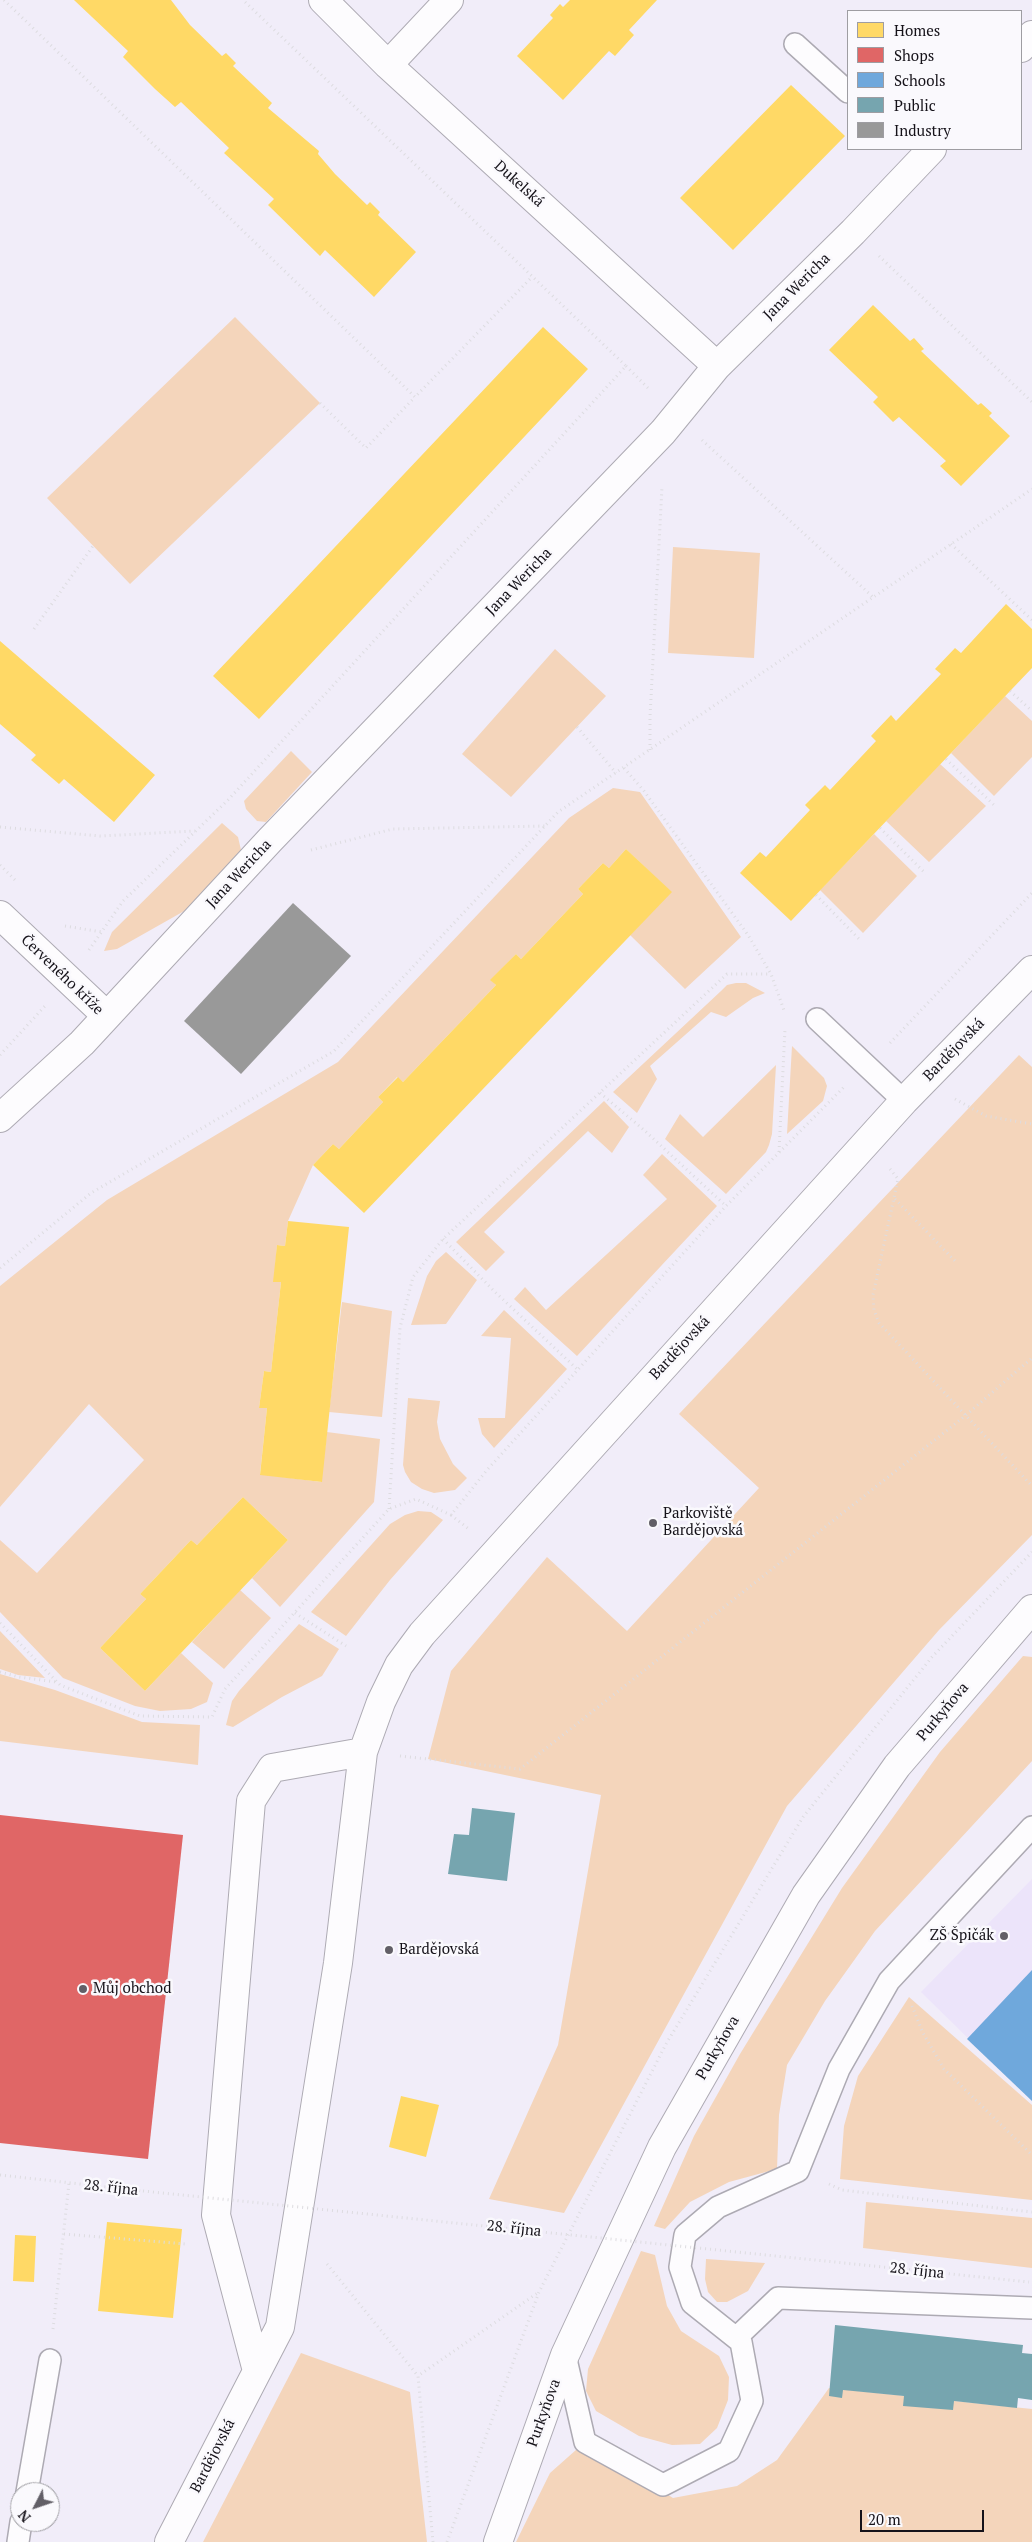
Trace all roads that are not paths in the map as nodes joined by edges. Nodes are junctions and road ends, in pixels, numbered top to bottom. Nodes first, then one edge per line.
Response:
1 (323, 0) edge
2 (448, 0) edge
3 (1032, 35) edge
4 (795, 44) dead end
5 (1022, 47) edge
6 (388, 65) junction
7 (847, 91) edge
8 (922, 152) edge
9 (717, 366) junction
10 (0, 915) edge
11 (1032, 970) edge
12 (107, 1016) junction
13 (818, 1019) dead end
14 (904, 1101) junction
15 (0, 1118) edge
16 (1029, 1617) edge
17 (363, 1752) junction
18 (1032, 1827) edge
19 (1032, 2308) edge
20 (736, 2338) junction
21 (565, 2355) junction
22 (50, 2360) road end
23 (257, 2371) junction
24 (28, 2482) edge
25 (169, 2542) edge
26 (498, 2542) edge

1 - 6 street, Dukelská
2 - 6 street
3 - 5 street
4 - 7 lane
6 - 9 street, Dukelská
8 - 9 street, Jana Wericha
9 - 12 street, Jana Wericha
10 - 12 street, Červeného kříže
11 - 14 street, Bardějovská
12 - 15 street, Červeného kříže
13 - 14 lane
14 - 17 street, Bardějovská
16 - 21 street, Purkyňova
17 - 23 street, Bardějovská
17 - 23 street
18 - 20 lane
19 - 20 lane
20 - 21 lane
21 - 26 street, Purkyňova
22 - 24 lane
23 - 25 street, Bardějovská

